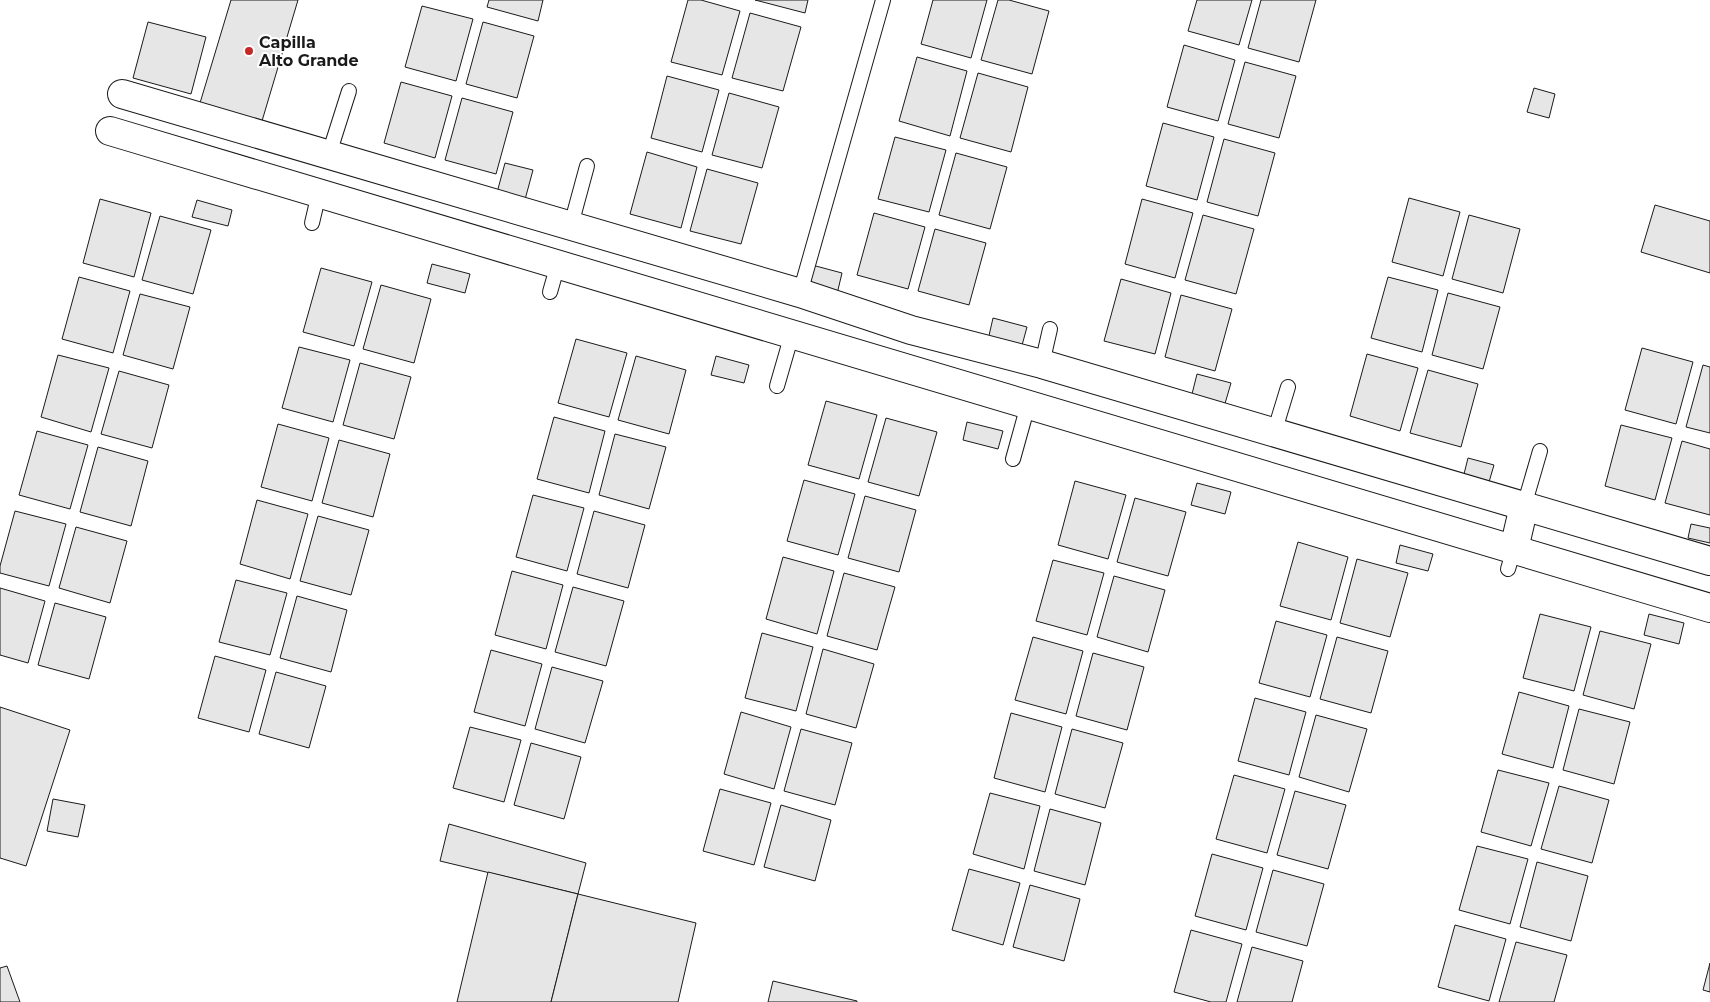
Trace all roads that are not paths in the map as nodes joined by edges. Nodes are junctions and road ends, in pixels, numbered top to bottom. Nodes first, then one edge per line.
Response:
1 (883, 0) edge
2 (349, 91) dead end
3 (122, 94) dead end
4 (110, 131) dead end
5 (329, 154) junction
6 (587, 166) dead end
7 (319, 193) junction
8 (312, 223) dead end
9 (571, 225) junction
10 (558, 264) junction
11 (550, 292) dead end
12 (800, 293) junction
13 (1050, 329) dead end
14 (792, 334) junction
15 (1042, 364) junction
16 (777, 386) dead end
17 (1288, 387) dead end
18 (1028, 405) junction
19 (1274, 433) junction
20 (1540, 451) dead end
21 (1012, 459) dead end
22 (1261, 482) junction
23 (1524, 506) junction
24 (1511, 559) junction
25 (1710, 561) edge
26 (1710, 608) edge

1 - 12 lane
2 - 5 lane
3 - 5 street
4 - 7 street
5 - 7 street
5 - 9 street
6 - 9 lane
7 - 8 lane
7 - 10 street
9 - 10 street
9 - 12 street
10 - 11 lane
10 - 14 street
12 - 14 street
12 - 15 street
13 - 15 lane
14 - 16 lane
14 - 18 street
15 - 18 street
15 - 19 street
17 - 19 lane
18 - 21 lane
18 - 22 street
19 - 22 street
19 - 23 street
20 - 23 lane
22 - 24 street
23 - 24 street
23 - 25 street
24 - 26 street

